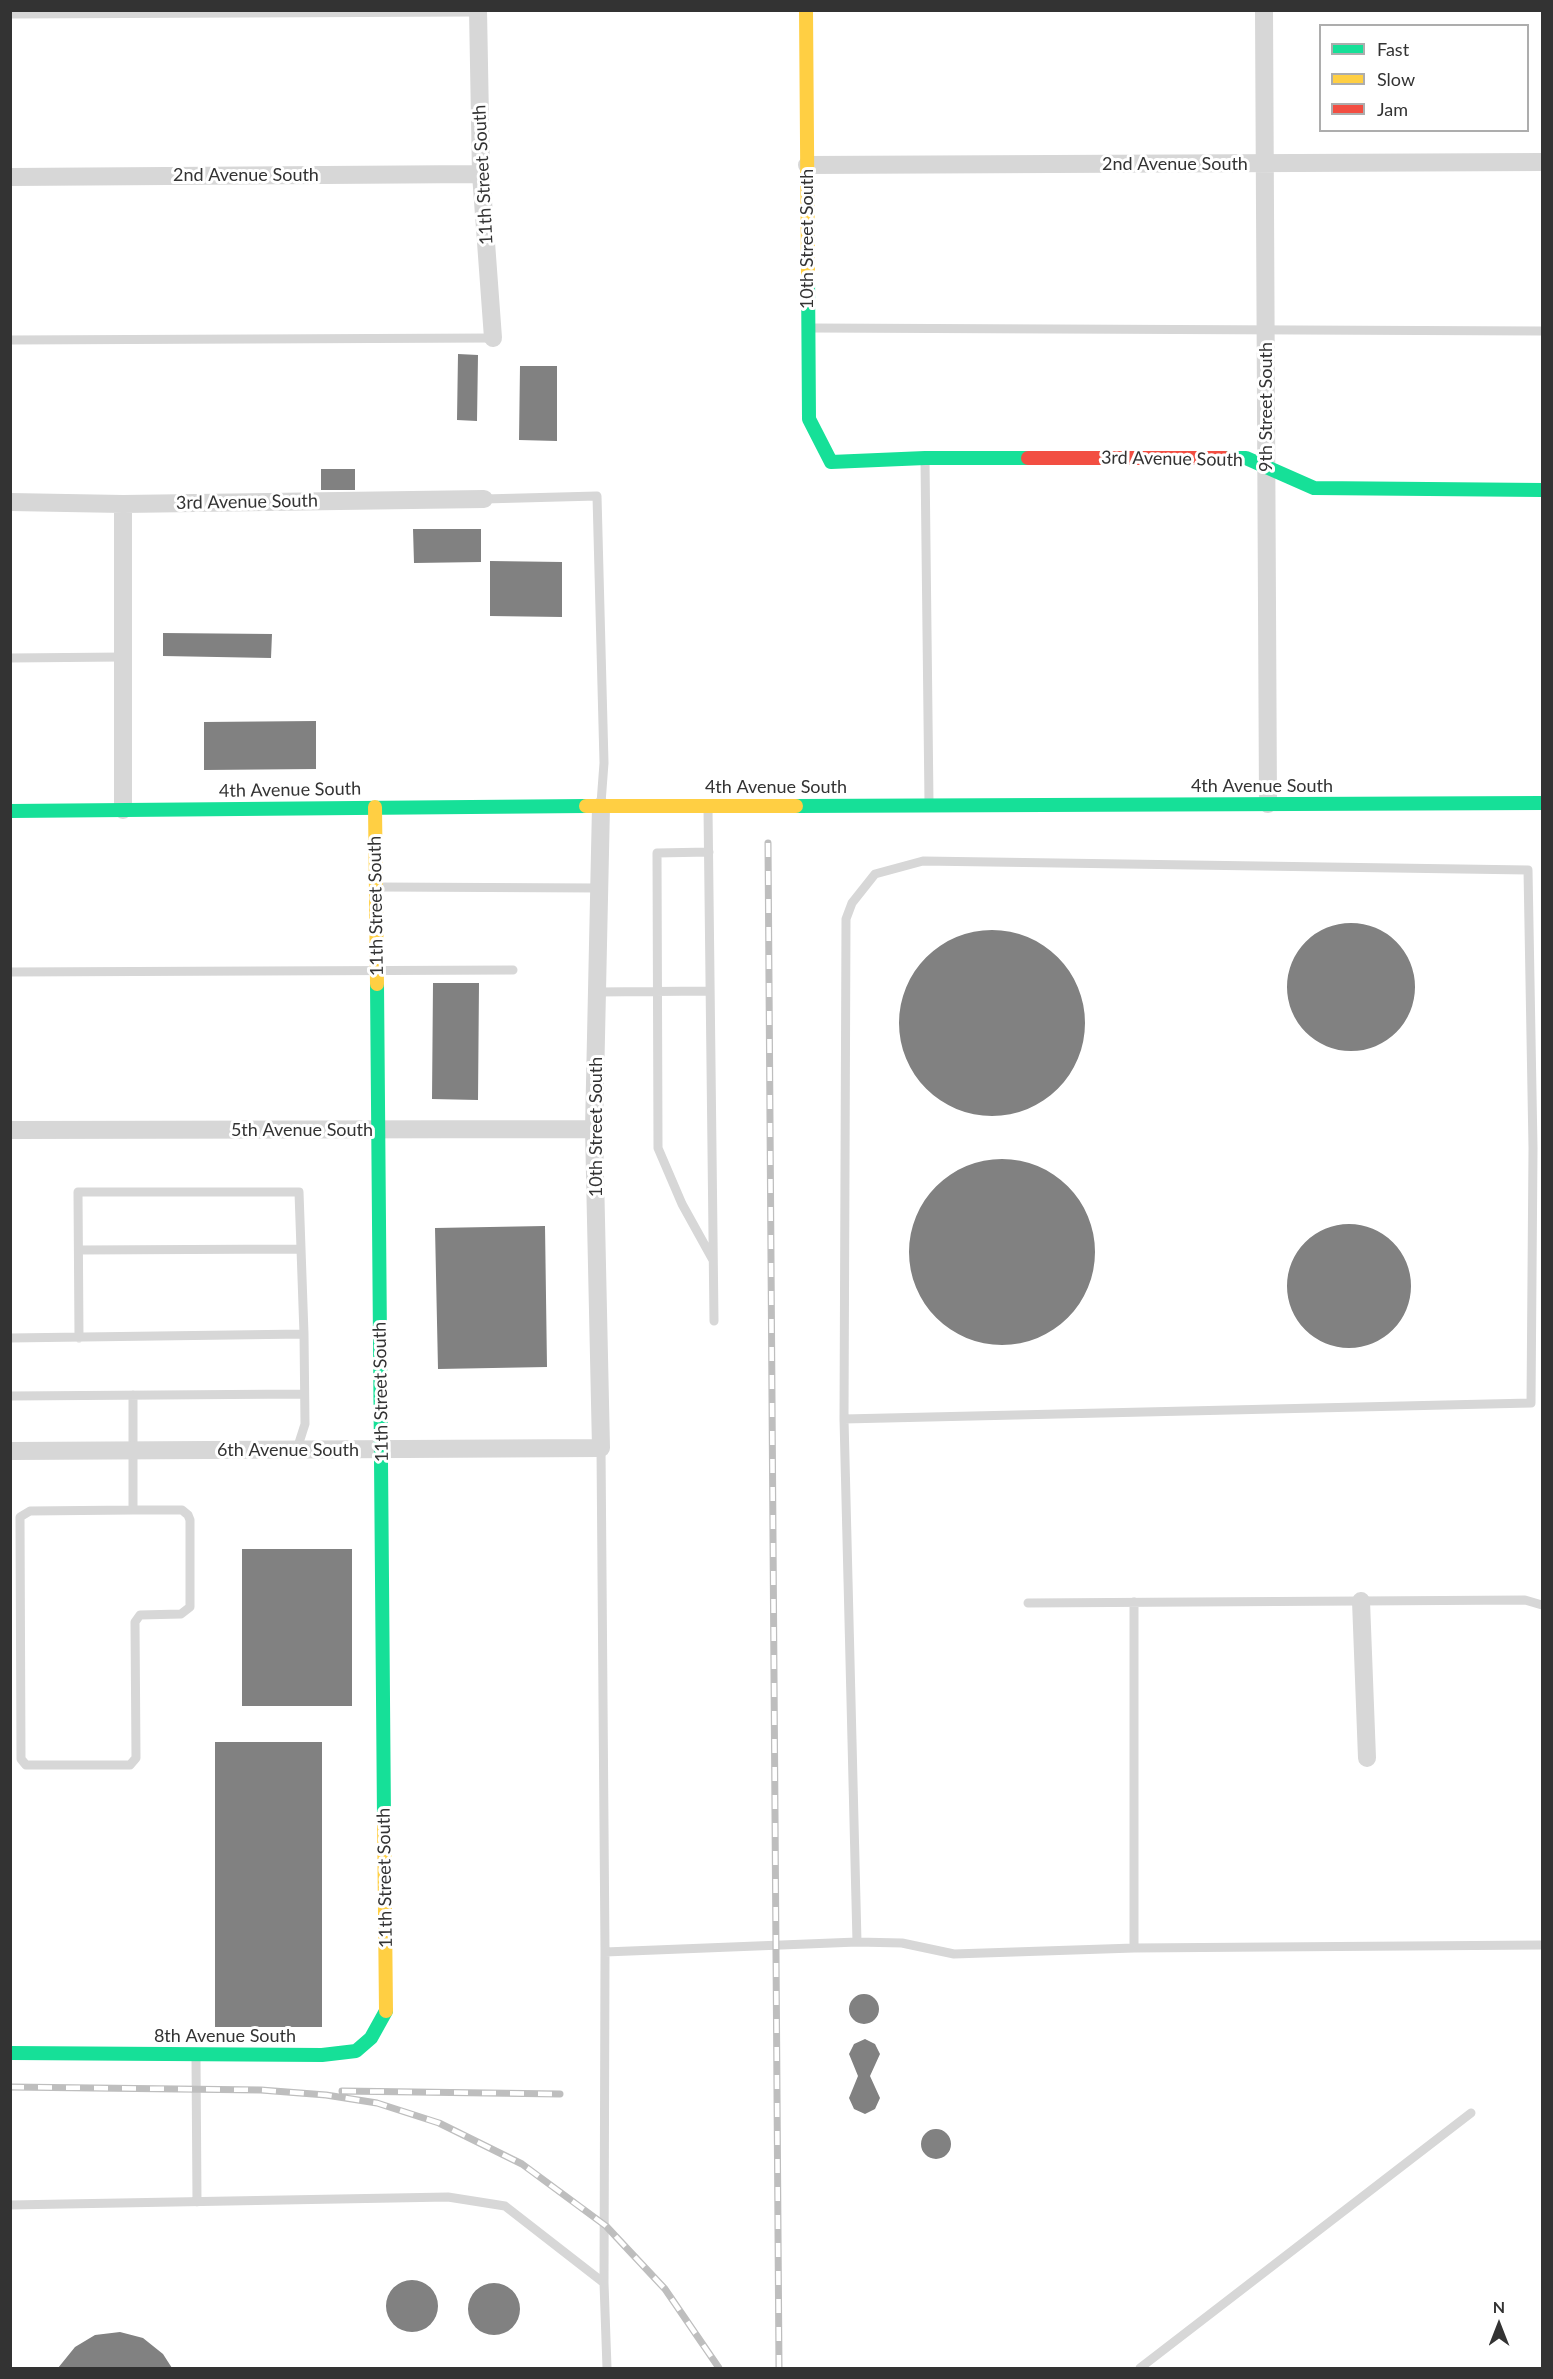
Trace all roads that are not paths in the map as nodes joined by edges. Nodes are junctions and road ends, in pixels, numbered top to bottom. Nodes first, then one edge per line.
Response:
1 (806, 10) edge
2 (1264, 10) edge
3 (478, 11) edge
4 (10, 14) edge
5 (1542, 162) edge
6 (1265, 163) junction
7 (807, 165) junction
8 (481, 174) junction
9 (10, 177) edge
10 (808, 328) junction
11 (1266, 330) junction
12 (1542, 331) edge
13 (493, 338) joint
14 (10, 340) edge
15 (925, 458) junction
16 (831, 462) joint
17 (1267, 467) junction
18 (1542, 490) edge
19 (484, 499) joint
20 (10, 502) edge
21 (123, 504) junction
22 (123, 657) junction
23 (10, 658) edge
24 (1542, 803) edge
25 (1268, 804) junction
26 (929, 805) junction
27 (601, 806) junction
28 (708, 806) junction
29 (375, 807) junction
30 (123, 810) junction
31 (10, 811) edge
32 (709, 852) junction
33 (376, 887) junction
34 (599, 888) junction
35 (513, 970) dead end
36 (377, 971) junction
37 (10, 972) edge
38 (657, 991) junction
39 (710, 991) junction
40 (597, 992) junction
41 (378, 1129) junction
42 (594, 1129) junction
43 (10, 1131) edge
44 (1538, 1148) edge
45 (301, 1249) junction
46 (79, 1250) junction
47 (714, 1262) junction
48 (714, 1321) dead end
49 (304, 1334) junction
50 (10, 1338) edge
51 (79, 1338) junction
52 (304, 1394) junction
53 (133, 1395) junction
54 (10, 1396) edge
55 (844, 1419) junction
56 (601, 1448) junction
57 (297, 1449) junction
58 (381, 1449) junction
59 (132, 1450) junction
60 (10, 1451) edge
61 (133, 1510) junction
62 (1361, 1601) junction
63 (1134, 1602) junction
64 (1028, 1603) dead end
65 (1542, 1605) edge
66 (1367, 1758) dead end
67 (857, 1942) junction
68 (1542, 1946) edge
69 (1134, 1948) junction
70 (605, 1952) junction
71 (386, 1978) joint
72 (10, 2053) edge
73 (196, 2054) junction
74 (1471, 2113) dead end
75 (197, 2202) junction
76 (10, 2205) edge
77 (604, 2283) junction
78 (607, 2368) edge
79 (1140, 2368) edge

1 - 7 street, 10th Street South
2 - 6 street, 9th Street South
3 - 4 lane
3 - 8 street, 11th Street South
5 - 6 street, 2nd Avenue South
6 - 7 street, 2nd Avenue South
6 - 11 street, 9th Street South
7 - 10 street, 10th Street South
8 - 9 street, 2nd Avenue South
8 - 13 street, 11th Street South
10 - 11 lane
10 - 16 street, 10th Street South
11 - 12 lane
11 - 17 street, 9th Street South
13 - 14 lane
15 - 16 street, 3rd Avenue South
15 - 17 street, 3rd Avenue South
15 - 26 lane
17 - 18 street, 3rd Avenue South
17 - 25 street, 9th Street South
19 - 21 street, 3rd Avenue South
19 - 27 lane
20 - 21 street, 3rd Avenue South
21 - 22 street
22 - 23 lane
22 - 30 street
24 - 25 street, 4th Avenue South
25 - 26 street, 4th Avenue South
26 - 28 street, 4th Avenue South
27 - 28 street, 4th Avenue South
27 - 29 street, 4th Avenue South
27 - 34 street, 10th Street South
28 - 32 lane
29 - 30 street, 4th Avenue South
29 - 33 street, 11th Street South
30 - 31 street, 4th Avenue South
32 - 38 lane
32 - 39 lane
33 - 34 lane
33 - 36 street, 11th Street South
34 - 40 street, 10th Street South
35 - 36 lane
36 - 37 lane
36 - 41 street, 11th Street South
38 - 39 lane
38 - 40 lane
38 - 47 lane
39 - 47 lane
40 - 42 street, 10th Street South
41 - 42 street, 5th Avenue South
41 - 43 street, 5th Avenue South
41 - 58 street, 11th Street South
42 - 56 street, 10th Street South
44 - 55 lane
44 - 55 lane
45 - 46 lane
45 - 46 lane
45 - 49 lane
46 - 51 lane
47 - 48 lane
49 - 51 lane
49 - 52 lane
50 - 51 lane
52 - 53 lane
52 - 57 lane
53 - 54 lane
53 - 59 lane
55 - 67 lane
56 - 58 street, 6th Avenue South
56 - 70 lane
57 - 58 street, 6th Avenue South
57 - 59 street, 6th Avenue South
58 - 71 street, 11th Street South
59 - 60 street, 6th Avenue South
59 - 61 lane
61 - 61 lane
62 - 63 lane
62 - 65 lane
62 - 66 street
63 - 64 lane
63 - 69 lane
67 - 69 lane
67 - 70 lane
68 - 69 lane
70 - 77 lane
71 - 73 street, 8th Avenue South
72 - 73 street, 8th Avenue South
73 - 75 lane
74 - 79 lane
75 - 76 lane
75 - 77 lane
77 - 78 lane

